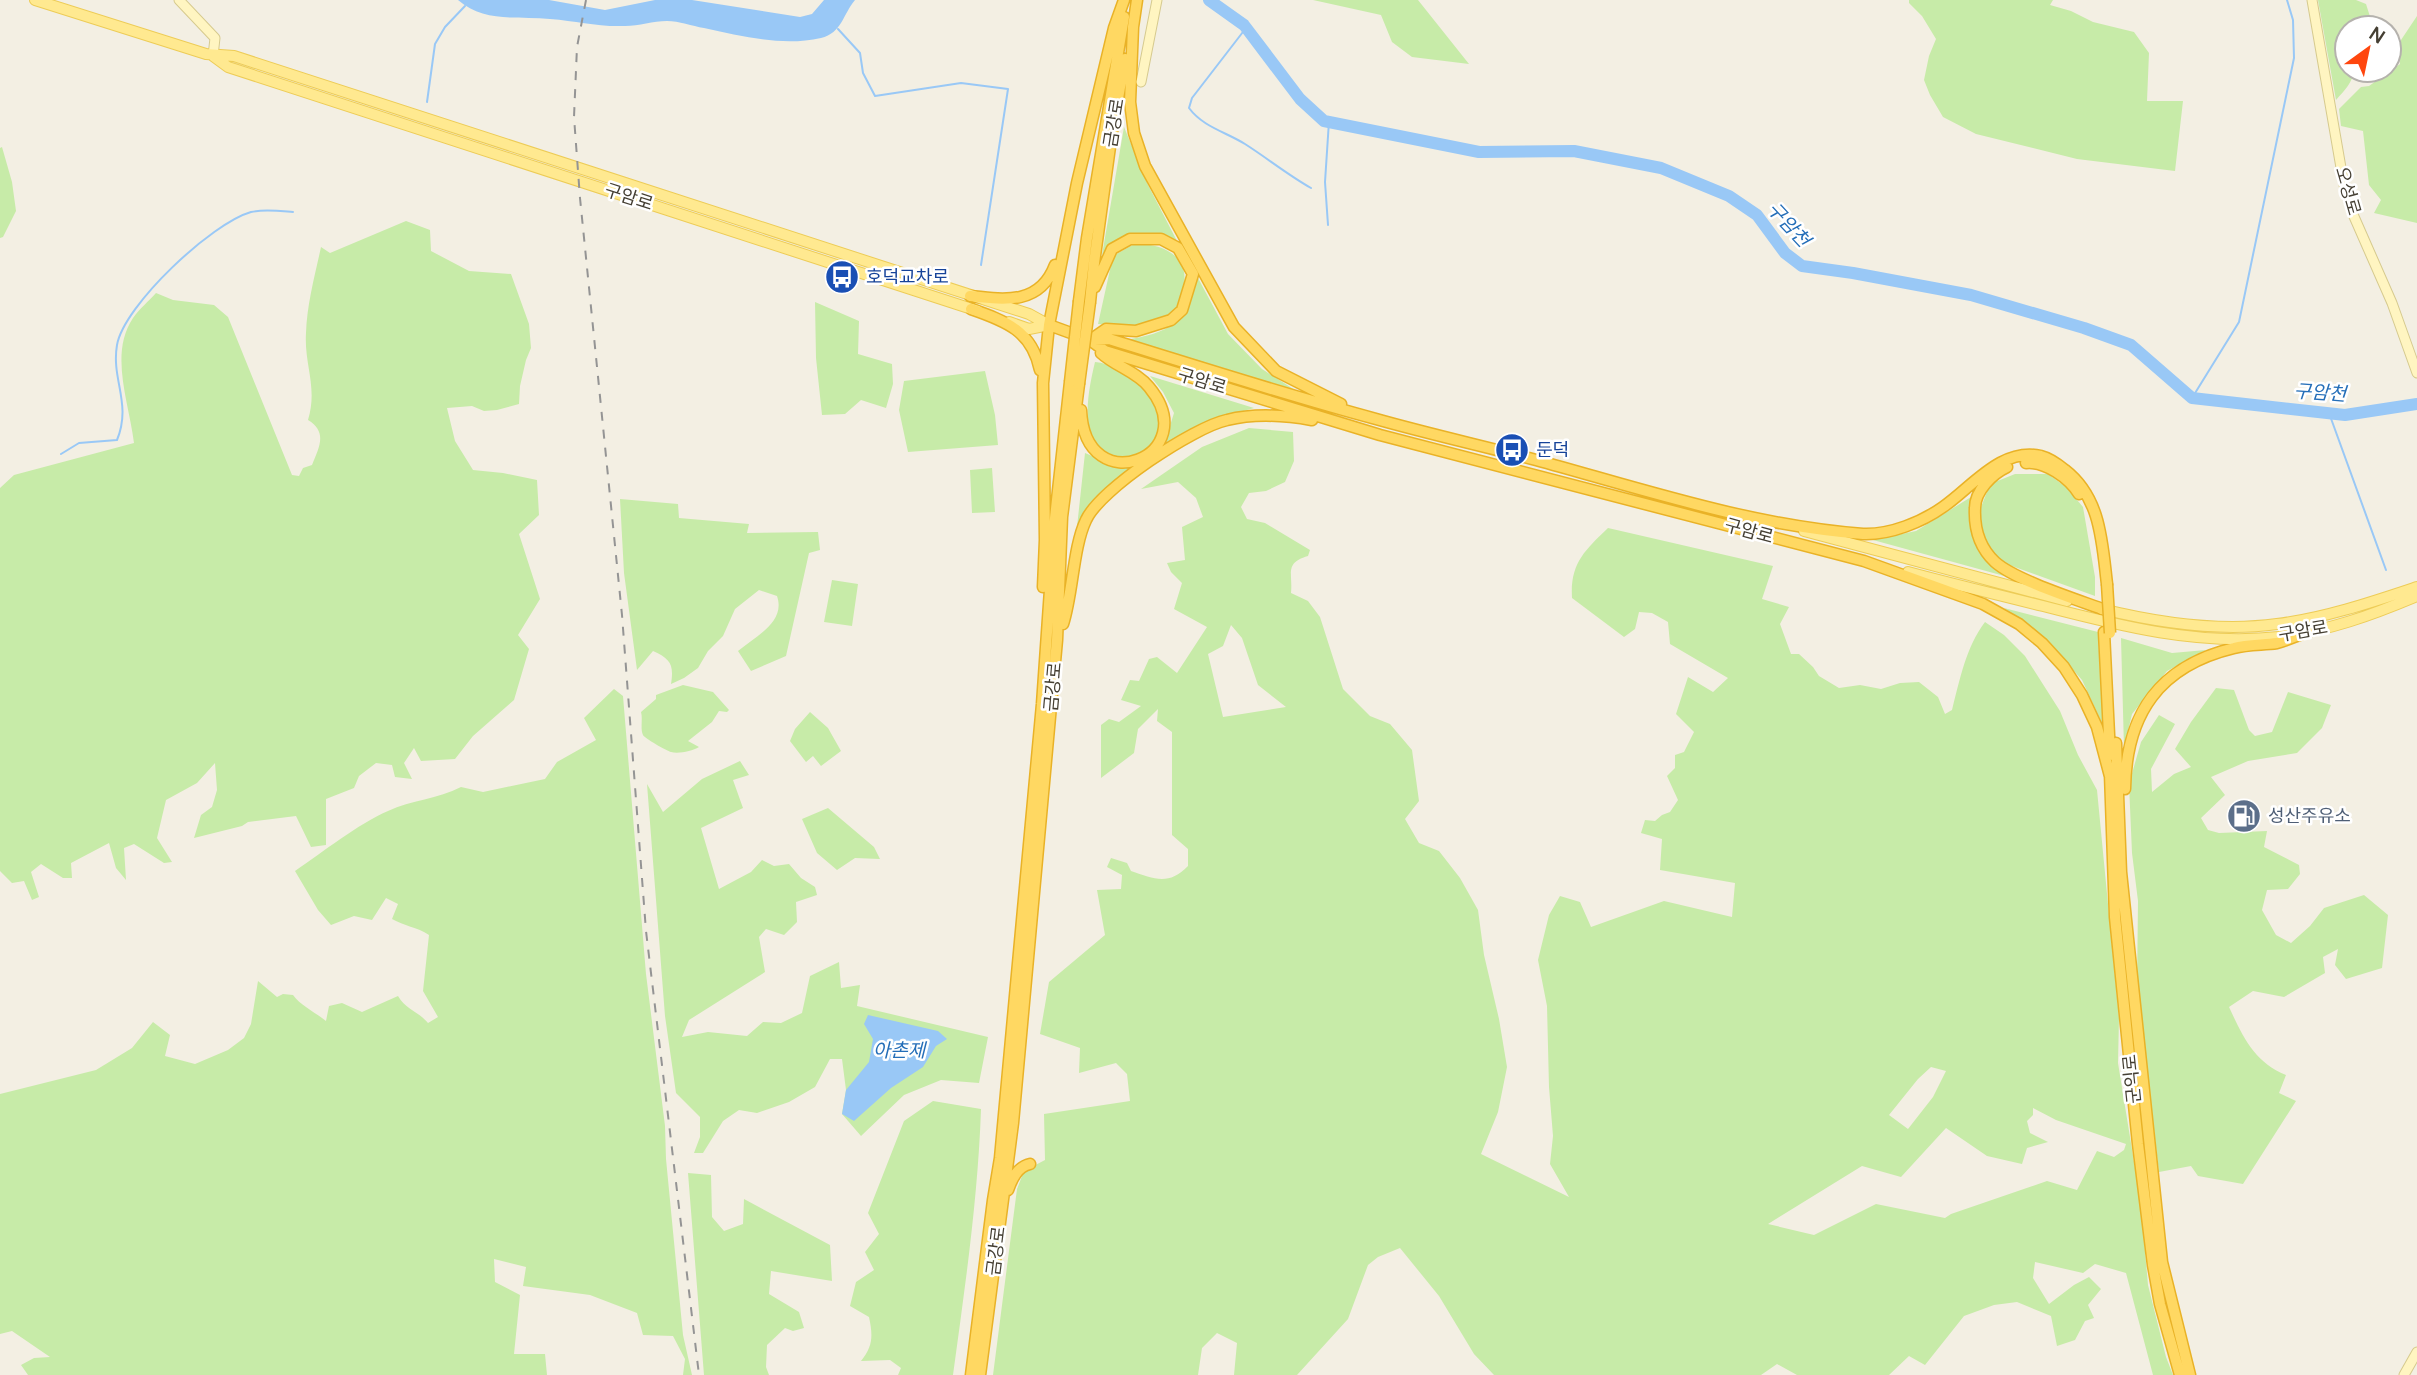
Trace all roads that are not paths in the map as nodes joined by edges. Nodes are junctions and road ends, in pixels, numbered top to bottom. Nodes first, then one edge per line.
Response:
1 (35, 0) edge
2 (179, 0) edge
3 (1126, 0) edge
4 (1137, 0) edge
5 (1157, 0) edge
6 (2312, 0) edge
7 (213, 56) junction
8 (1141, 82) dead end
9 (1066, 233) junction
10 (970, 296) junction
11 (1085, 301) junction
12 (971, 309) junction
13 (1049, 326) junction
14 (1090, 340) junction
15 (2417, 373) edge
16 (1043, 383) junction
17 (1075, 383) junction
18 (1382, 421) junction
19 (1380, 435) junction
20 (1759, 519) junction
21 (1864, 561) junction
22 (2417, 581) edge
23 (2104, 584) junction
24 (2417, 586) edge
25 (2396, 594) junction
26 (2417, 596) edge
27 (2105, 610) junction
28 (2107, 632) junction
29 (2308, 632) junction
30 (1057, 640) junction
31 (1042, 705) junction
32 (2111, 780) junction
33 (2123, 893) junction
34 (1013, 1123) junction
35 (1002, 1209) junction
36 (2417, 1352) edge
37 (969, 1375) edge
38 (982, 1375) edge
39 (2180, 1375) edge
40 (2190, 1375) edge
41 (2404, 1375) edge

1 - 7 main road, 구암로
2 - 7 main road
3 - 9 highway
3 - 11 highway, 금강로
4 - 11 highway, 금강로
4 - 18 highway
5 - 8 main road
6 - 15 main road, 오성로
7 - 10 main road, 구암로
7 - 12 main road, 구암로
9 - 10 highway
9 - 13 highway
10 - 13 main road, 구암로
11 - 14 highway
11 - 17 highway, 금강로, bridge
12 - 13 main road, 구암로
12 - 16 highway
13 - 14 highway, 구암로
13 - 16 highway
14 - 17 highway
14 - 18 highway, 구암로
14 - 19 highway, 구암로
16 - 31 highway
17 - 30 highway, 금강로
17 - 31 highway, 금강로
18 - 20 highway, 구암로
19 - 21 highway, 구암로
19 - 30 highway
20 - 23 highway
20 - 27 main road, 구암로
21 - 29 main road, 구암로
21 - 32 highway
22 - 25 main road
23 - 27 highway
23 - 28 highway
24 - 25 main road, 구암로
25 - 27 main road, 구암로
26 - 29 main road, 구암로
28 - 32 highway
28 - 33 highway
29 - 33 highway
30 - 34 highway, 금강로
31 - 37 highway, 금강로
32 - 39 highway, 군익로
33 - 40 highway, 군익로
34 - 35 highway, 금강로
34 - 35 highway
35 - 38 highway, 금강로
36 - 41 main road

